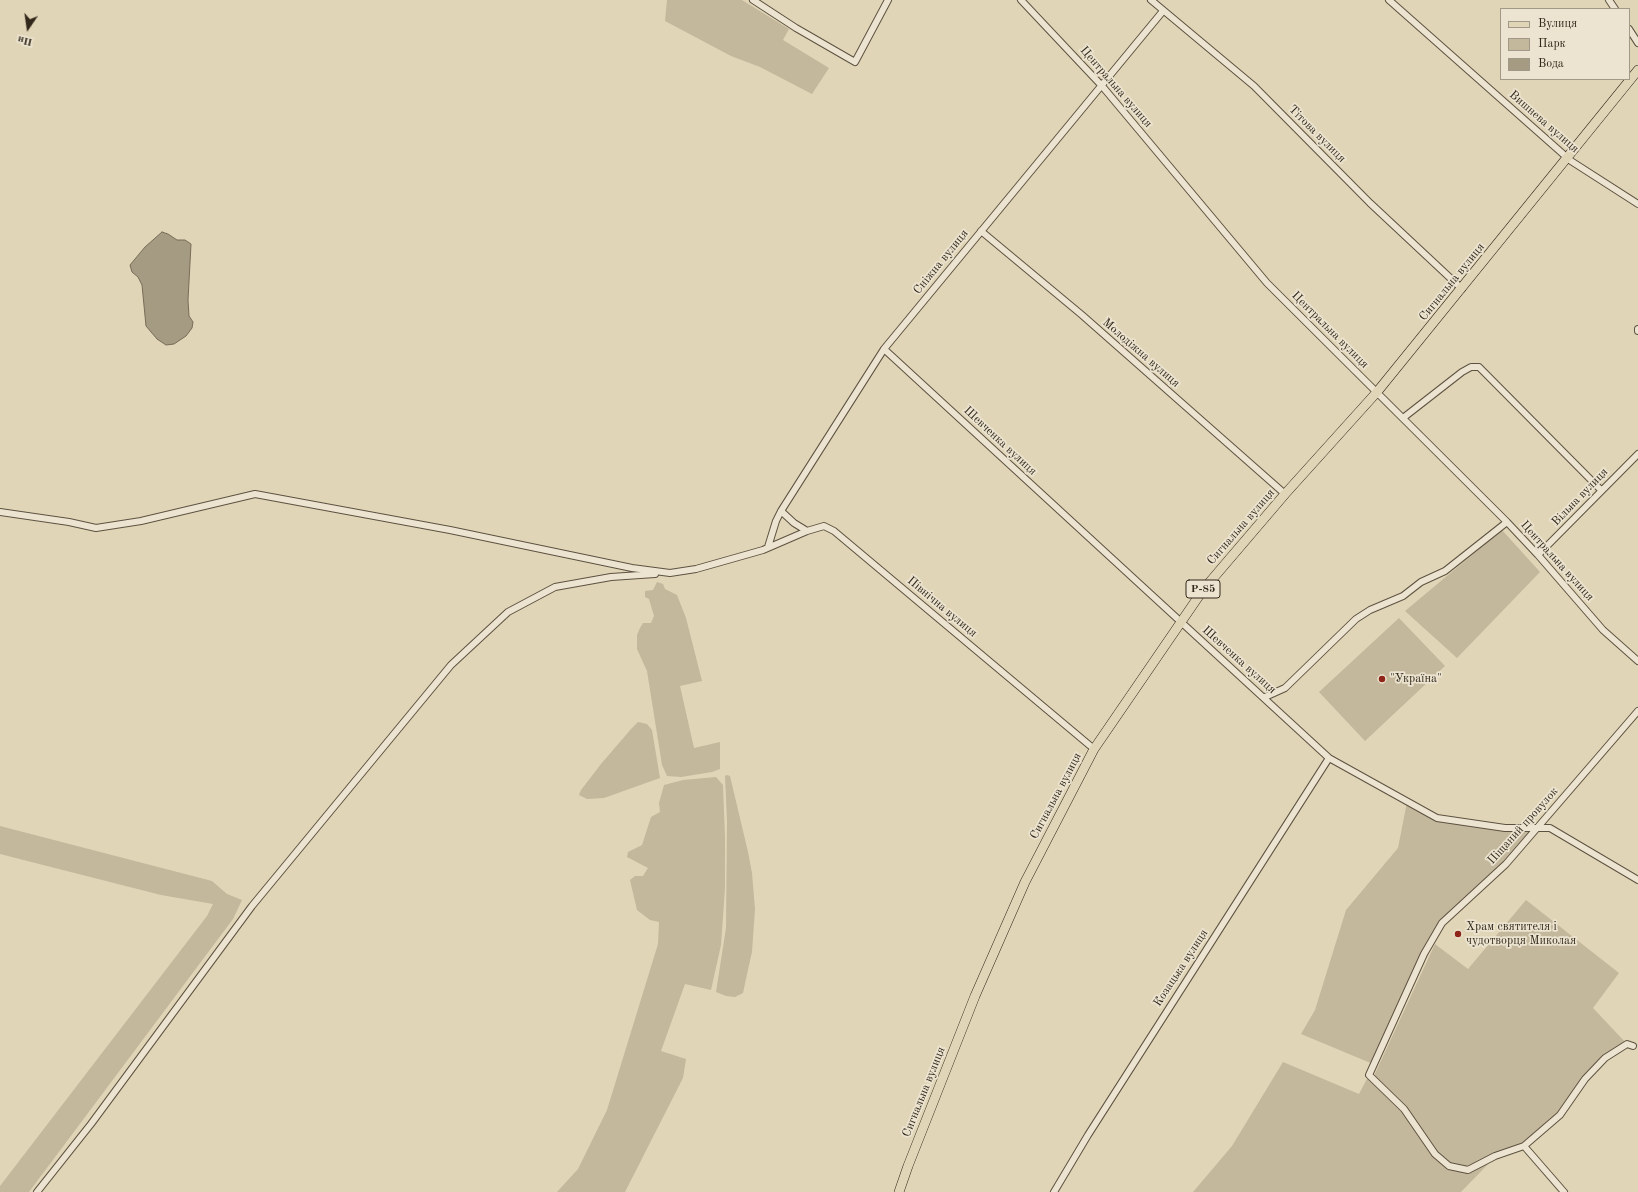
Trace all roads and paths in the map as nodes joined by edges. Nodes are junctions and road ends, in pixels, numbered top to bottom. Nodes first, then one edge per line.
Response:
1 (753, 0) edge
2 (888, 0) edge
3 (1022, 0) edge
4 (1151, 0) edge
5 (1389, 0) edge
6 (1163, 11) junction
7 (1630, 31) edge
8 (1638, 43) edge
9 (1638, 70) edge
10 (1102, 86) junction
11 (1568, 158) junction
12 (1638, 204) edge
13 (981, 231) junction
14 (1462, 289) junction
15 (884, 349) junction
16 (1377, 392) junction
17 (1403, 418) junction
18 (1638, 454) edge
19 (1601, 490) junction
20 (1285, 494) junction
21 (0, 512) edge
22 (781, 512) junction
23 (1507, 522) junction
24 (807, 531) junction
25 (766, 549) junction
26 (1538, 555) junction
27 (670, 573) junction
28 (1180, 621) junction
29 (1638, 661) edge
30 (1265, 698) junction
31 (1638, 711) edge
32 (1094, 749) junction
33 (1329, 758) junction
34 (1536, 828) junction
35 (1638, 880) edge
36 (1638, 1040) edge
37 (1633, 1046) junction
38 (1638, 1051) edge
39 (1524, 1146) junction
40 (37, 1192) edge
41 (899, 1192) edge
42 (1054, 1192) edge
43 (1564, 1192) edge

1 - 2 street
3 - 10 street, Центральна вулиця
4 - 6 street, Тітова вулиця
5 - 11 street, Вишнева вулиця
6 - 10 street, Сніжна вулиця
6 - 14 street, Тітова вулиця
7 - 8 street
9 - 11 main road, Сигнальна вулиця / Р-85
10 - 13 street, Сніжна вулиця
10 - 16 street, Центральна вулиця
11 - 12 street, Вишнева вулиця
11 - 14 main road, Сигнальна вулиця / Р-85
13 - 15 street, Сніжна вулиця
13 - 20 street, Молодіжна вулиця
14 - 16 main road, Сигнальна вулиця / Р-85
15 - 22 street, Сніжна вулиця
15 - 28 street, Шевченка вулиця
16 - 17 street, Центральна вулиця
16 - 20 main road, Сигнальна вулиця / Р-85
17 - 19 street
17 - 23 street, Центральна вулиця
18 - 19 street, Вільна вулиця
19 - 26 street, Вільна вулиця
20 - 28 main road, Сигнальна вулиця / Р-85
21 - 27 street
22 - 24 street
22 - 25 street, Сніжна вулиця
23 - 26 street, Центральна вулиця
23 - 30 street
24 - 25 street, Північна вулиця
24 - 32 street, Північна вулиця
25 - 27 street, Північна вулиця
26 - 29 street, Центральна вулиця
27 - 40 street
28 - 30 street, Шевченка вулиця
28 - 32 main road, Сигнальна вулиця / Р-85
30 - 33 street, Шевченка вулиця
31 - 34 street, Піщаний провулок
32 - 41 main road, Сигнальна вулиця / Р-85
33 - 34 street, Шевченка вулиця
33 - 42 street, Козацька вулиця
34 - 35 street, Шевченка вулиця
34 - 39 street, Піщаний провулок
36 - 37 street
37 - 38 street
37 - 39 street
39 - 43 street

